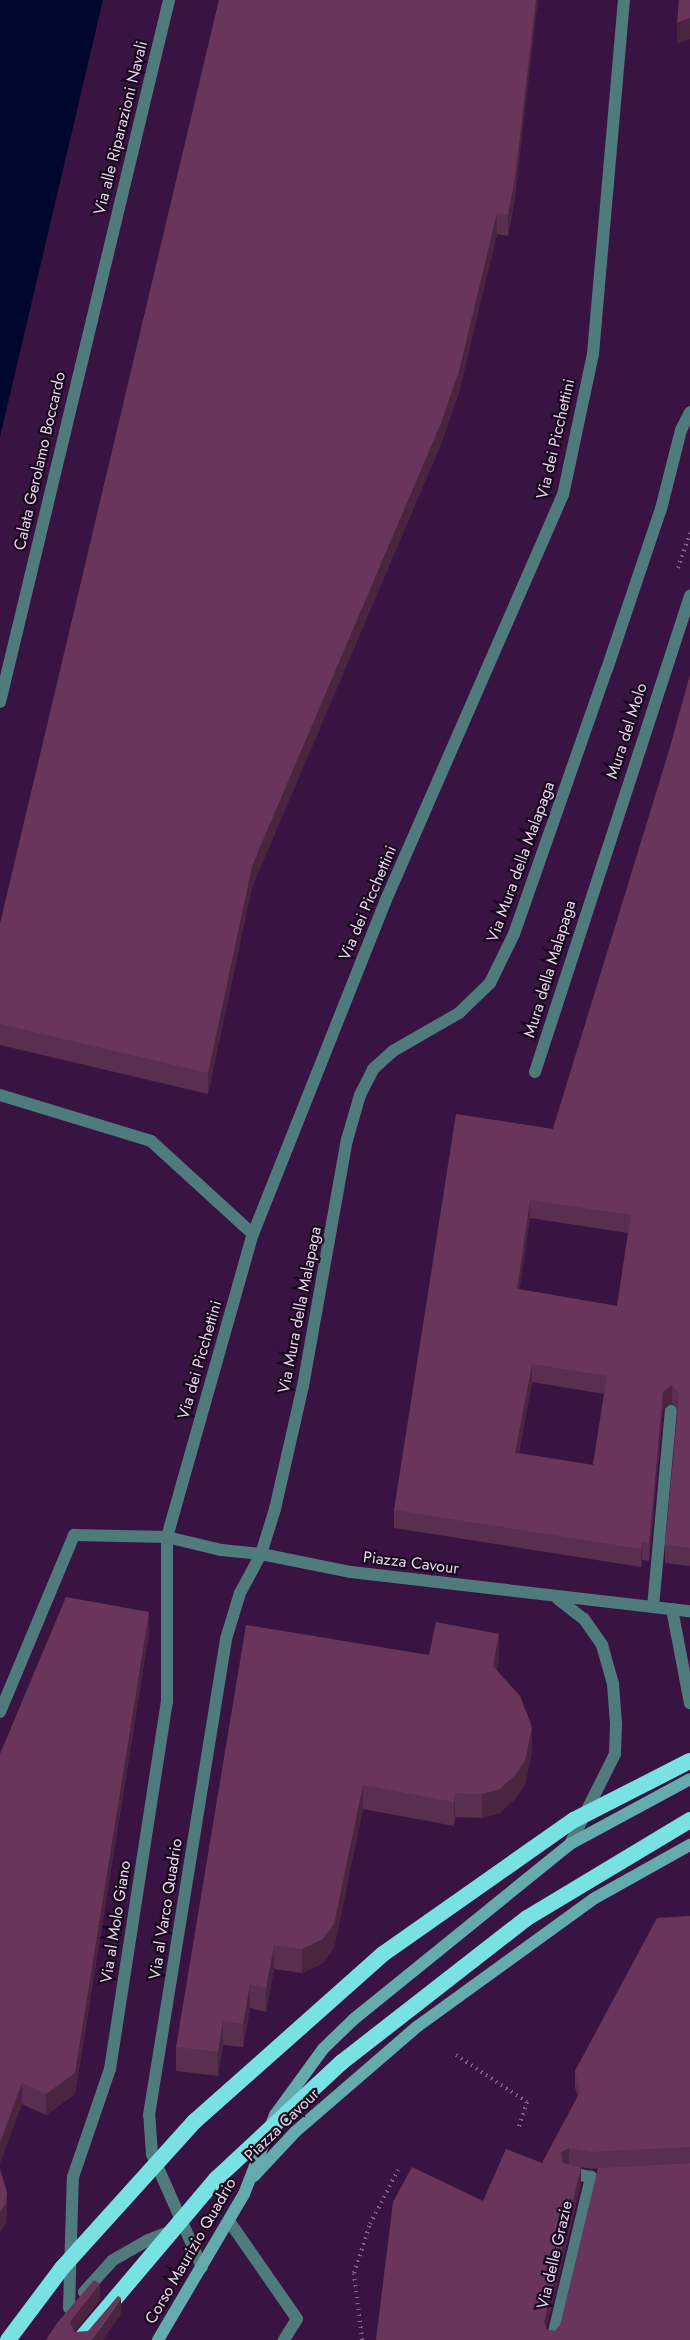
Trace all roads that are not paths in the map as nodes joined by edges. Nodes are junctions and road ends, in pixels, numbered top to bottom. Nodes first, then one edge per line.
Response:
1 (170, 0) edge
2 (624, 0) edge
3 (104, 264) joint
4 (690, 412) edge
5 (690, 596) edge
6 (0, 702) edge
7 (596, 876) joint
8 (536, 1071) dead end
9 (0, 1095) edge
10 (253, 1233) junction
11 (671, 1411) edge
12 (167, 1537) junction
13 (261, 1554) junction
14 (557, 1598) junction
15 (652, 1607) junction
16 (672, 1609) junction
17 (690, 1611) edge
18 (690, 1703) edge
19 (0, 1712) edge
20 (690, 1761) edge
21 (690, 1779) edge
22 (690, 1820) edge
23 (570, 1844) junction
24 (690, 1845) edge
25 (568, 2172) edge
26 (251, 2179) junction
27 (229, 2221) junction
28 (182, 2228) junction
29 (202, 2267) junction
30 (8, 2340) edge
31 (80, 2340) edge
32 (158, 2340) edge
33 (284, 2340) edge
34 (552, 2340) edge

1 - 3 street, Via alle Riparazioni Navali
2 - 10 street, Via dei Picchettini
3 - 6 street, Calata Gerolamo Boccardo
4 - 13 street, Via Mura della Malapaga
5 - 7 street, Mura del Molo
7 - 8 street, Mura della Malapaga
9 - 10 street
10 - 12 street, Via dei Picchettini
11 - 15 street
12 - 13 street, Piazza Cavour
12 - 19 street
12 - 28 street, Via al Molo Giano
13 - 14 street, Piazza Cavour
13 - 28 street, Via al Varco Quadrio
14 - 15 street, Piazza Cavour
14 - 23 street, Piazza Cavour
15 - 16 street, Piazza Cavour
16 - 17 street, Piazza Cavour
16 - 18 street
20 - 30 highway, bridge
21 - 23 main road, Piazza Cavour
22 - 31 highway, bridge
23 - 26 main road, Piazza Cavour
24 - 26 main road, Piazza Cavour
25 - 34 street, Via delle Grazie
26 - 27 main road, Corso Maurizio Quadrio
27 - 29 main road, Corso Maurizio Quadrio
27 - 33 street
28 - 29 street, Via al Varco Quadrio
29 - 32 main road, Corso Maurizio Quadrio

